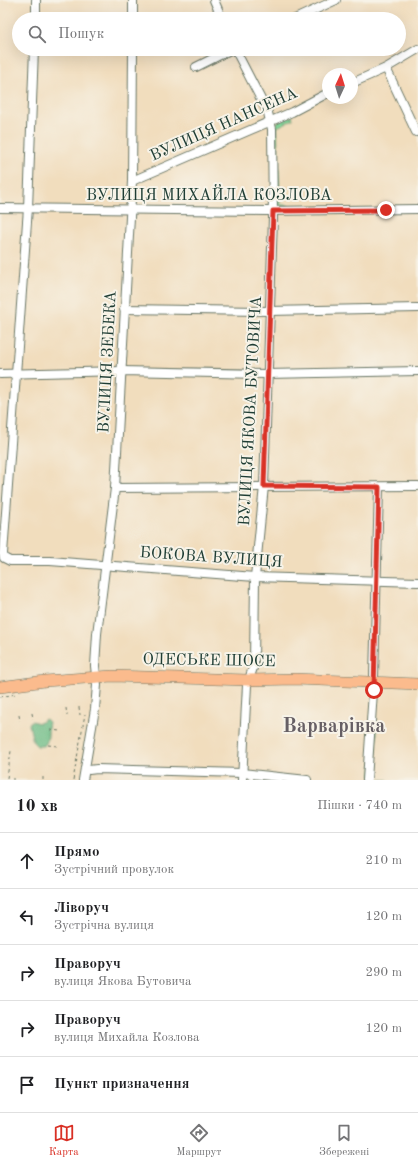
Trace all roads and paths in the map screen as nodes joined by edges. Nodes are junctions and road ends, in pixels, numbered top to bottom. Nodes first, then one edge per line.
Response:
1 (36, 0) edge
2 (133, 0) edge
3 (214, 0) edge
4 (336, 0) edge
5 (36, 12) edge
6 (133, 12) edge
7 (219, 12) edge
8 (311, 12) edge
9 (418, 49) edge
10 (34, 56) edge
11 (133, 56) edge
12 (218, 56) edge
13 (239, 56) edge
14 (196, 67) dead end
15 (386, 68) junction
16 (358, 80) edge
17 (322, 96) edge
18 (270, 121) junction
19 (416, 132) dead end
20 (132, 181) junction
21 (0, 208) edge
22 (28, 208) junction
23 (418, 209) edge
24 (130, 210) junction
25 (273, 211) junction
26 (418, 308) edge
27 (124, 309) junction
28 (269, 311) junction
29 (122, 371) junction
30 (418, 371) edge
31 (0, 374) edge
32 (17, 374) junction
33 (268, 374) junction
34 (264, 486) junction
35 (418, 486) edge
36 (379, 487) junction
37 (115, 488) junction
38 (105, 564) junction
39 (255, 577) junction
40 (376, 581) junction
41 (418, 582) edge
42 (96, 676) junction
43 (248, 680) junction
44 (374, 682) junction
45 (418, 684) edge
46 (0, 687) edge
47 (79, 707) dead end
48 (66, 708) dead end
49 (32, 713) dead end
50 (80, 714) dead end
51 (85, 714) dead end
52 (19, 715) dead end
53 (67, 716) dead end
54 (33, 720) dead end
55 (20, 721) dead end
56 (50, 730) dead end
57 (60, 731) dead end
58 (48, 745) dead end
59 (58, 746) dead end
60 (11, 751) dead end
61 (85, 768) junction
62 (43, 776) dead end
63 (242, 776) edge
64 (7, 778) dead end
65 (42, 780) edge
66 (72, 780) edge
67 (83, 780) edge
68 (307, 780) edge
69 (367, 780) edge

1 - 5 street
2 - 6 street
3 - 7 street
4 - 8 street
9 - 15 street
10 - 22 street
11 - 20 street, ВУЛИЦЯ ЗЕБЕКА
12 - 14 street
13 - 18 street, ВУЛИЦЯ ЯКОВА БУТОВИЧА
15 - 16 street
15 - 19 street
17 - 18 street, ВУЛИЦЯ НАНСЕНА
18 - 20 street, ВУЛИЦЯ НАНСЕНА
18 - 25 street, ВУЛИЦЯ ЯКОВА БУТОВИЧА
20 - 24 street, ВУЛИЦЯ ЗЕБЕКА
21 - 22 street, ВУЛИЦЯ МИХАЙЛА КОЗЛОВА
22 - 24 street, ВУЛИЦЯ МИХАЙЛА КОЗЛОВА
22 - 32 street
23 - 25 street, ВУЛИЦЯ МИХАЙЛА КОЗЛОВА
24 - 25 street, ВУЛИЦЯ МИХАЙЛА КОЗЛОВА
24 - 27 street, ВУЛИЦЯ ЗЕБЕКА
25 - 28 street, ВУЛИЦЯ ЯКОВА БУТОВИЧА
26 - 28 street
27 - 28 street
27 - 29 street, ВУЛИЦЯ ЗЕБЕКА
28 - 33 street, ВУЛИЦЯ ЯКОВА БУТОВИЧА
29 - 32 street
29 - 33 street
29 - 37 street, ВУЛИЦЯ ЗЕБЕКА
30 - 33 street
31 - 32 street
32 - 38 street, БОКОВА ВУЛИЦЯ
33 - 34 street, ВУЛИЦЯ ЯКОВА БУТОВИЧА
34 - 36 street
34 - 37 street
34 - 39 street, ВУЛИЦЯ ЯКОВА БУТОВИЧА
35 - 36 street
36 - 40 street
37 - 38 street, ВУЛИЦЯ ЗЕБЕКА
38 - 39 street, БОКОВА ВУЛИЦЯ
38 - 42 street, ВУЛИЦЯ ЗЕБЕКА
39 - 40 street, БОКОВА ВУЛИЦЯ
39 - 43 street, ВУЛИЦЯ ЯКОВА БУТОВИЧА
40 - 41 street, БОКОВА ВУЛИЦЯ
40 - 44 street
42 - 43 highway, ОДЕСЬКЕ ШОСЕ
42 - 46 highway, ОДЕСЬКЕ ШОСЕ
42 - 61 street, ВУЛИЦЯ ЗЕБЕКА
43 - 44 highway, ОДЕСЬКЕ ШОСЕ
43 - 63 street, ВУЛИЦЯ ЯКОВА БУТОВИЧА
44 - 45 highway, ОДЕСЬКЕ ШОСЕ
44 - 69 street
47 - 50 path
48 - 53 path
49 - 54 path
51 - 66 path
52 - 55 path
56 - 57 path
58 - 59 path
60 - 64 path
61 - 63 street
61 - 67 street, ВУЛИЦЯ ЗЕБЕКА
62 - 65 path
63 - 68 street

